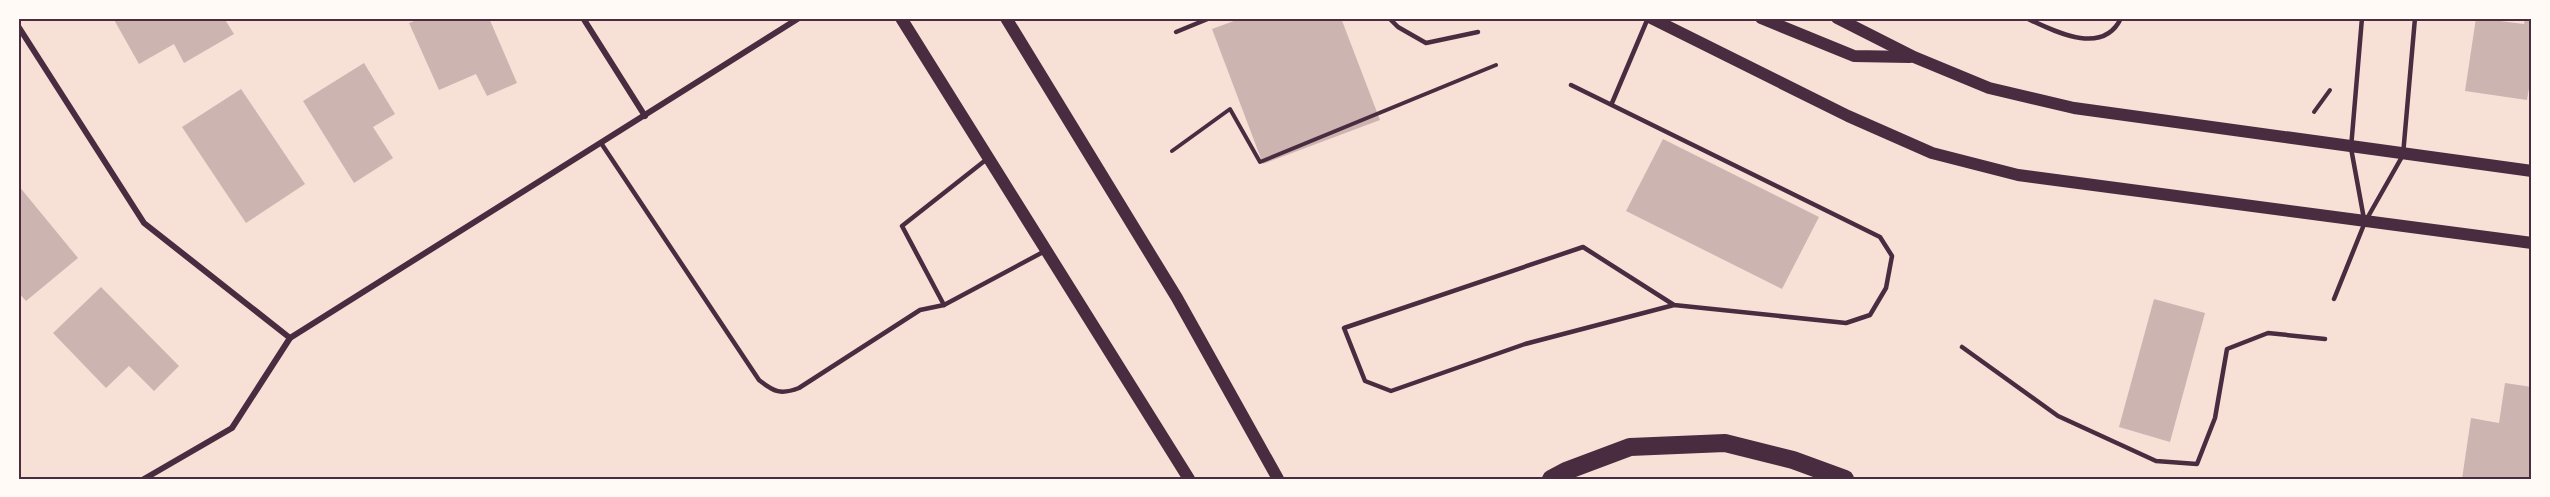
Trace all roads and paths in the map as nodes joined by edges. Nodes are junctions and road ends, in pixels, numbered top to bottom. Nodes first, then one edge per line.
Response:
1 (584, 18) edge
2 (799, 18) edge
3 (901, 18) edge
4 (1006, 18) edge
5 (1210, 18) edge
6 (1389, 18) edge
7 (1650, 18) edge
8 (1761, 18) edge
9 (1837, 18) edge
10 (2026, 18) edge
11 (2121, 18) edge
12 (2362, 18) edge
13 (2415, 18) edge
14 (18, 26) edge
15 (1176, 32) dead end
16 (1478, 32) dead end
17 (1914, 57) junction
18 (1496, 65) dead end
19 (2331, 81) dead end
20 (1571, 85) dead end
21 (1612, 103) junction
22 (2314, 112) dead end
23 (645, 116) junction
24 (602, 143) junction
25 (2351, 148) junction
26 (1172, 152) dead end
27 (2403, 155) junction
28 (988, 158) junction
29 (2532, 171) edge
30 (2365, 222) junction
31 (2532, 243) edge
32 (1045, 251) junction
33 (2334, 299) dead end
34 (944, 305) junction
35 (1674, 305) junction
36 (290, 338) junction
37 (2325, 339) dead end
38 (1962, 347) dead end
39 (144, 479) edge
40 (1189, 479) edge
41 (1278, 479) edge
42 (1551, 479) edge
43 (1845, 479) edge

1 - 23 street
2 - 23 street
3 - 28 main road
4 - 41 main road
5 - 15 lane
6 - 16 lane
7 - 21 lane
7 - 30 main road
8 - 17 main road
9 - 17 main road
10 - 11 lane
12 - 25 lane
13 - 27 lane
14 - 36 street
17 - 25 main road
18 - 26 path
19 - 22 path
20 - 21 lane
21 - 35 lane
23 - 24 street
24 - 34 lane
24 - 36 street
25 - 27 main road
25 - 30 lane
27 - 29 main road
27 - 30 lane
28 - 32 main road
28 - 34 lane
30 - 31 main road
30 - 33 lane
32 - 34 lane
32 - 40 main road
35 - 35 lane
36 - 39 street
37 - 38 lane
42 - 43 highway

